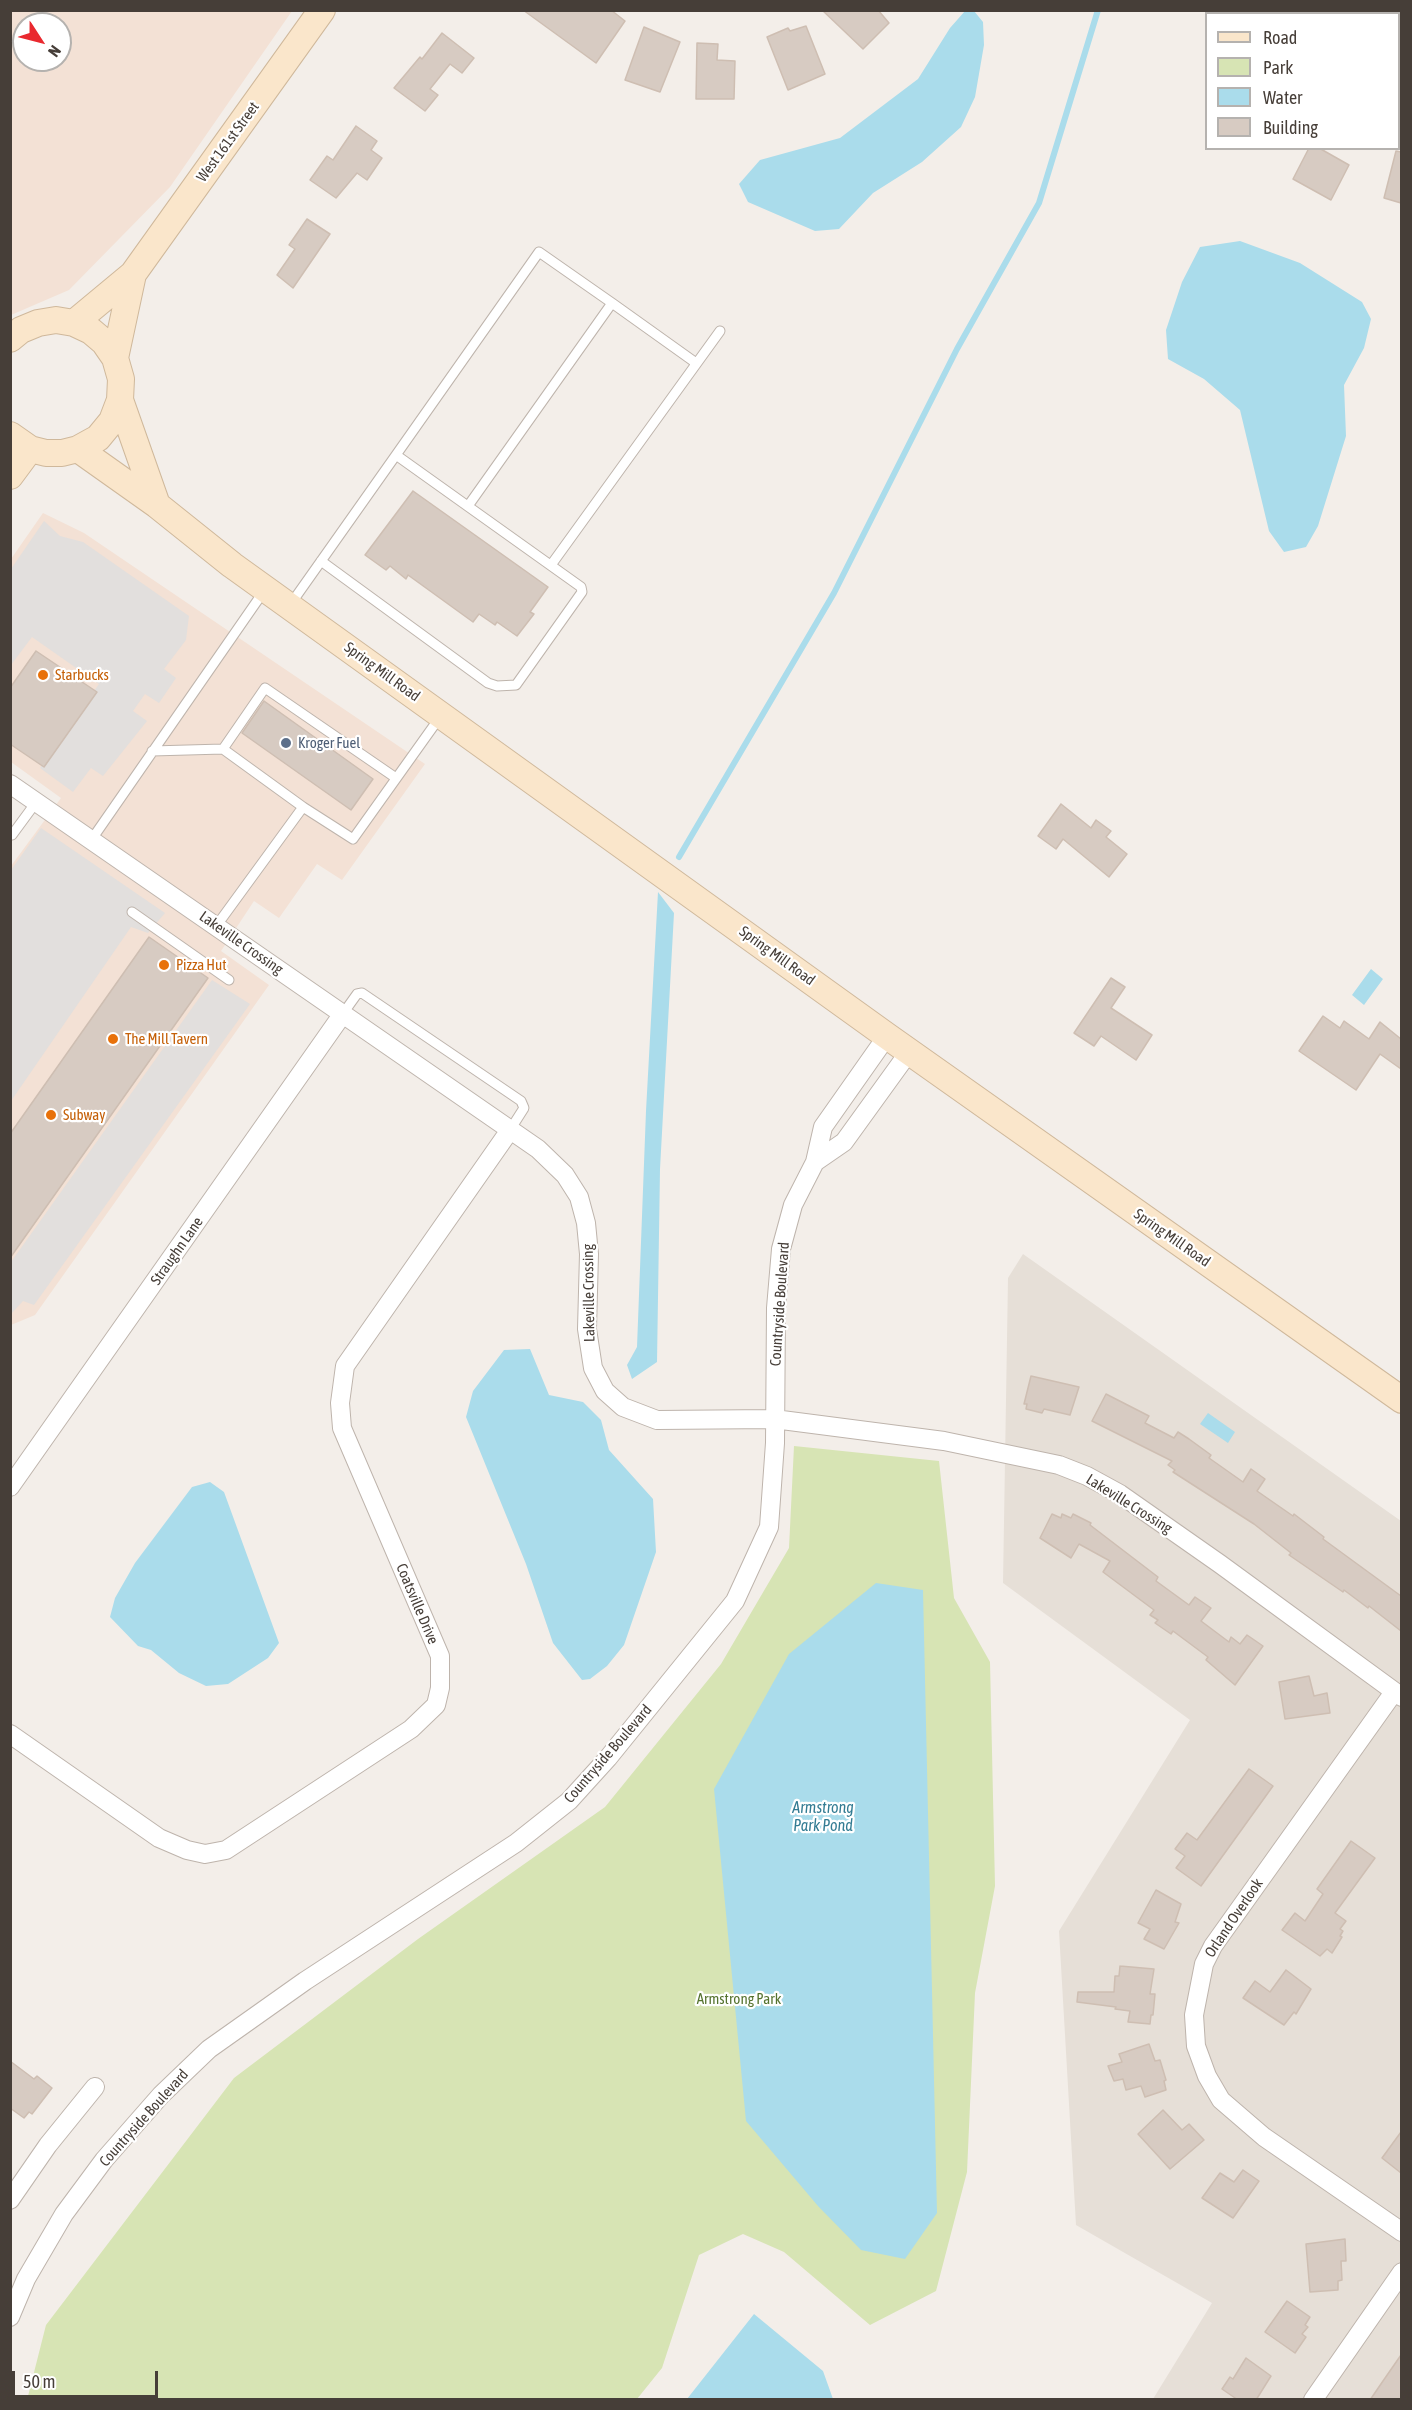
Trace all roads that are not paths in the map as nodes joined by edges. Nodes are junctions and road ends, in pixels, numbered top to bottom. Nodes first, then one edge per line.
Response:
1 (322, 10) edge
2 (134, 274) junction
3 (612, 303) junction
4 (74, 323) junction
5 (720, 330) dead end
6 (14, 333) edge
7 (115, 357) junction
8 (696, 363) junction
9 (120, 400) junction
10 (20, 442) edge
11 (78, 449) junction
12 (396, 454) junction
13 (10, 476) edge
14 (157, 505) junction
15 (468, 506) junction
16 (321, 561) junction
17 (551, 565) junction
18 (265, 589) junction
19 (289, 606) junction
20 (441, 715) junction
21 (223, 748) junction
22 (152, 751) junction
23 (396, 778) junction
24 (10, 784) edge
25 (37, 801) junction
26 (303, 807) junction
27 (12, 835) edge
28 (92, 839) junction
29 (132, 912) dead end
30 (218, 926) junction
31 (229, 980) dead end
32 (342, 1015) junction
33 (886, 1036) junction
34 (909, 1052) junction
35 (510, 1130) junction
36 (815, 1162) junction
37 (1401, 1400) edge
38 (774, 1419) junction
39 (10, 1487) edge
40 (1398, 1694) edge
41 (10, 1734) edge
42 (95, 2087) dead end
43 (10, 2200) edge
44 (1401, 2232) edge
45 (1401, 2272) edge
46 (10, 2318) edge
47 (1313, 2400) edge

1 - 2 street, West 161st Street
2 - 4 street, West 161st Street
2 - 7 street, West 161st Street
3 - 8 lane
3 - 12 lane
3 - 15 lane
4 - 6 street
4 - 7 street
5 - 8 lane
7 - 9 street
8 - 17 lane
9 - 11 street
9 - 14 street
10 - 11 street
10 - 13 street
11 - 14 street, Spring Mill Road
12 - 15 lane
12 - 16 lane
14 - 18 street, Spring Mill Road
15 - 17 lane
16 - 17 lane
16 - 19 lane
18 - 19 street, Spring Mill Road
18 - 22 lane
19 - 20 street, Spring Mill Road
20 - 23 lane
20 - 33 street, Spring Mill Road
21 - 22 lane
21 - 23 lane
21 - 26 lane
22 - 28 lane
23 - 26 lane
24 - 25 street, Lakeville Crossing
25 - 27 lane
25 - 28 street, Lakeville Crossing
26 - 30 lane
28 - 30 street, Lakeville Crossing
29 - 31 lane
30 - 32 street, Lakeville Crossing
32 - 35 street, Lakeville Crossing
32 - 35 lane
32 - 39 street, Straughn Lane
33 - 34 street, Spring Mill Road
33 - 36 street, Countryside Boulevard
34 - 36 street
34 - 37 street, Spring Mill Road
35 - 38 street, Lakeville Crossing
35 - 41 street, Coatsville Drive
36 - 38 street, Countryside Boulevard
38 - 40 street, Lakeville Crossing
38 - 46 street, Countryside Boulevard
40 - 44 street, Orland Overlook
42 - 43 street
45 - 47 street

